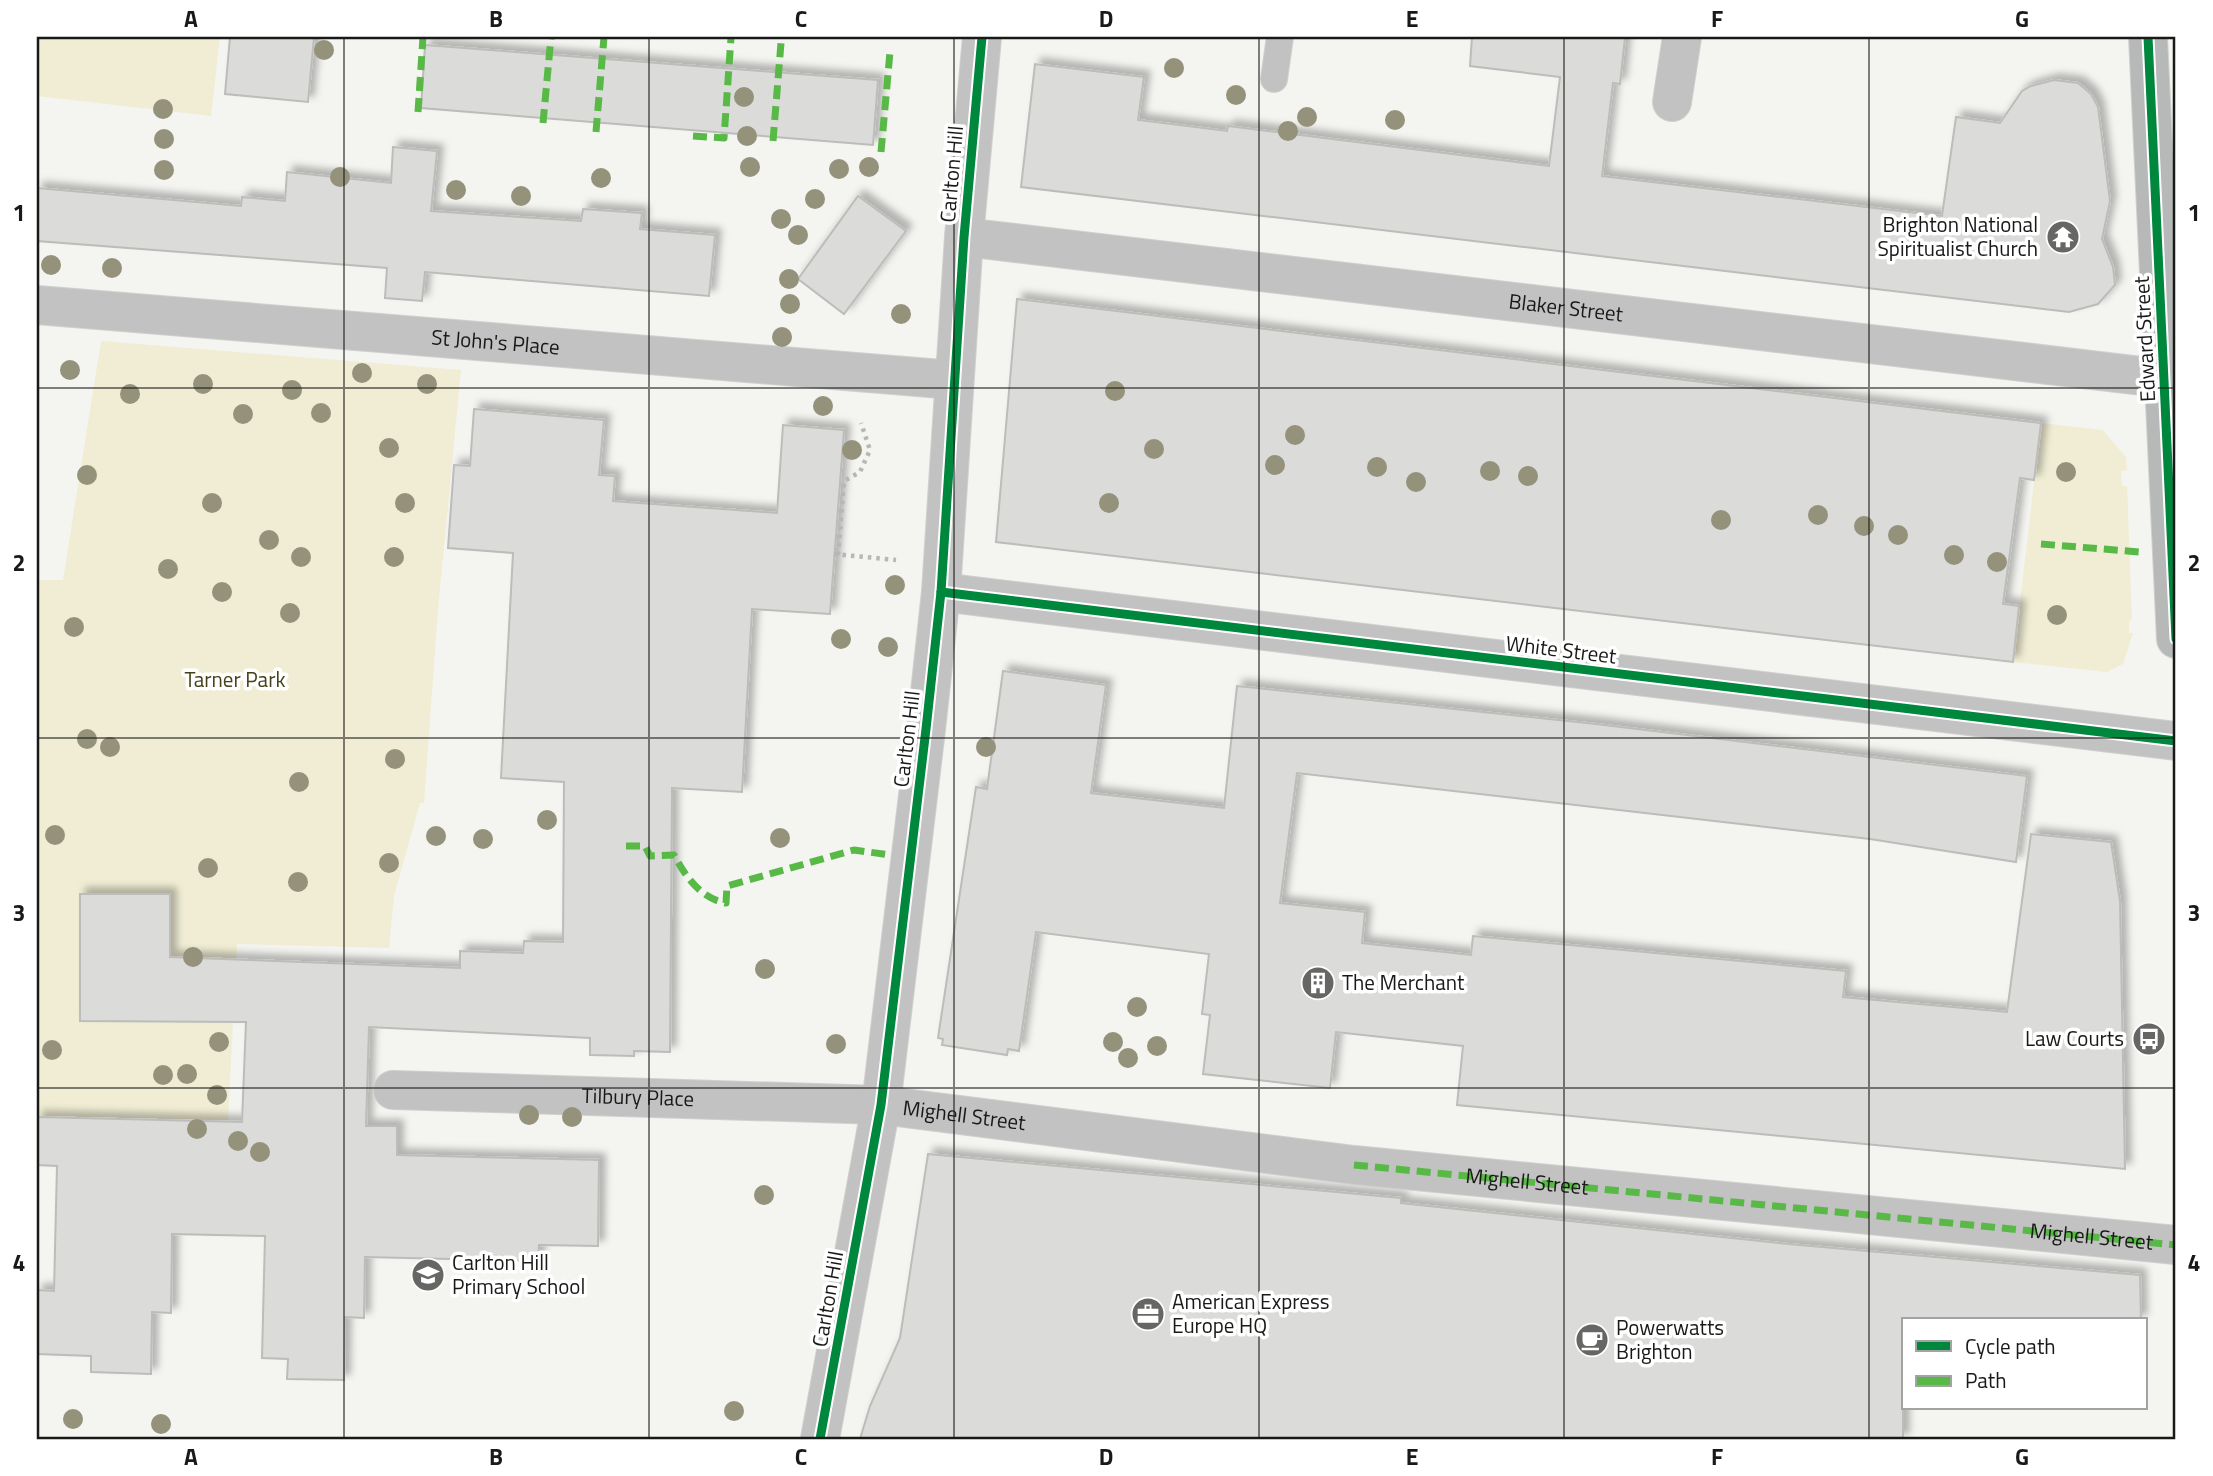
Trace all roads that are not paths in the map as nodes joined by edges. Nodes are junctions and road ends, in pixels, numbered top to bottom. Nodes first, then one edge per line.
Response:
1 (982, 37) edge
2 (1279, 37) edge
3 (1682, 37) edge
4 (2148, 37) edge
5 (1274, 79) dead end
6 (1672, 102) dead end
7 (2165, 140) edge
8 (964, 237) junction
9 (37, 304) edge
10 (954, 380) junction
11 (2171, 380) edge
12 (2175, 576) edge
13 (941, 592) junction
14 (2176, 639) edge
15 (2176, 741) edge
16 (393, 1090) dead end
17 (881, 1105) junction
18 (2176, 1245) edge
19 (820, 1439) edge

1 - 8 street, Carlton Hill
2 - 5 lane
3 - 6 street
4 - 7 street, Edward Street
7 - 11 street, Edward Street
8 - 10 street, Carlton Hill
8 - 11 street, Blaker Street
9 - 10 street, St John's Place
10 - 13 street, Carlton Hill
11 - 12 street, Edward Street
12 - 14 street, Edward Street
13 - 15 street, White Street
13 - 17 street, Carlton Hill
16 - 17 street, Tilbury Place
17 - 18 street, Mighell Street
17 - 19 street, Carlton Hill

